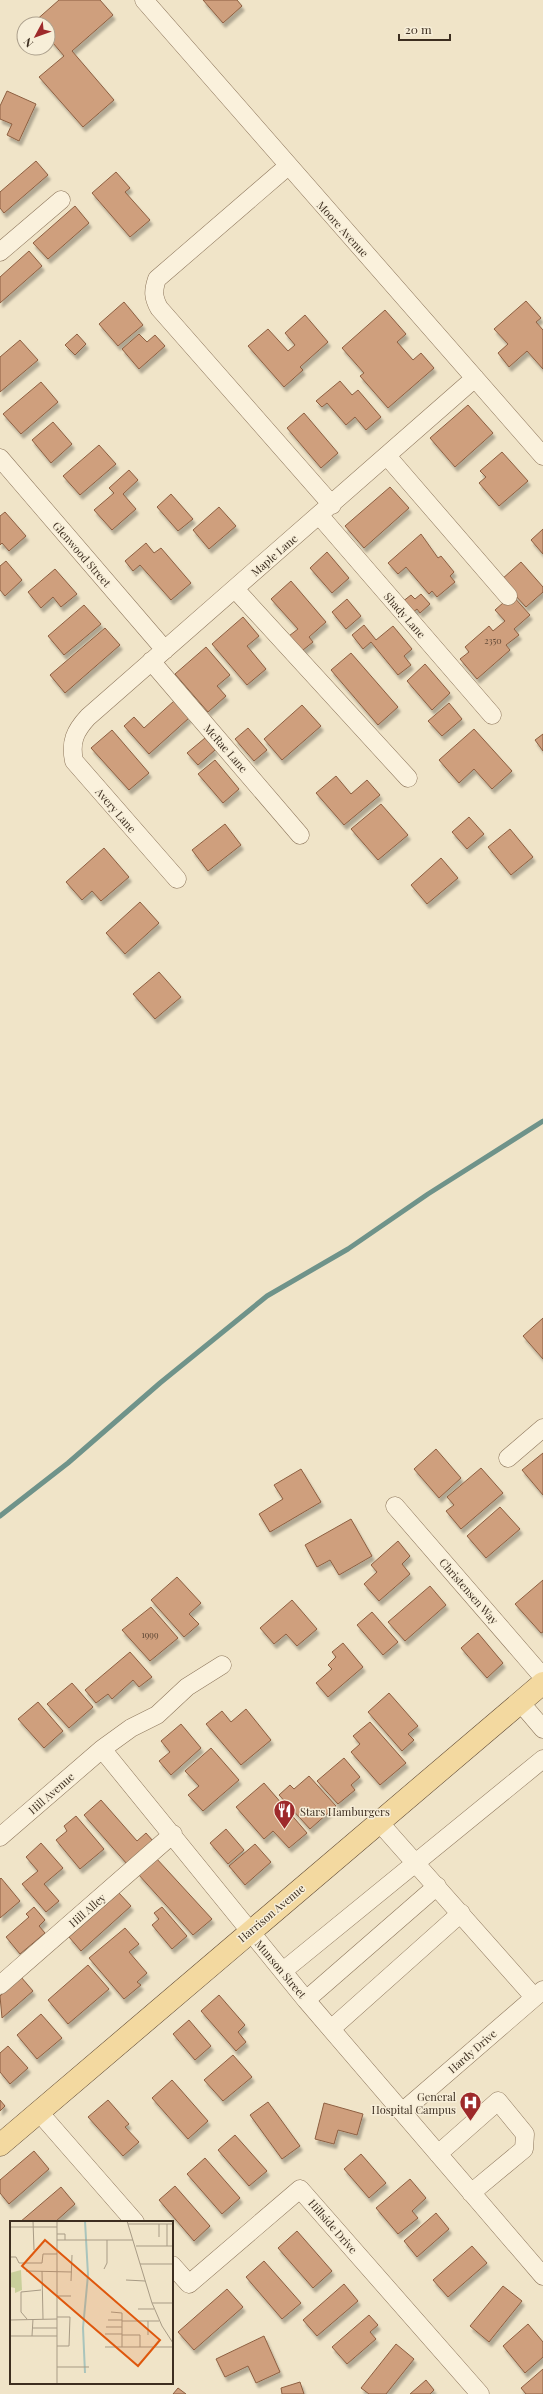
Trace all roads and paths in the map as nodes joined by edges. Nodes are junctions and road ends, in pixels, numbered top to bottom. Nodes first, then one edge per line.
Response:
1 (144, 0) edge
2 (288, 166) junction
3 (61, 200) dead end
4 (0, 252) edge
5 (475, 378) junction
6 (387, 456) junction
7 (543, 456) edge
8 (0, 458) edge
9 (326, 510) junction
10 (235, 589) junction
11 (508, 596) dead end
12 (158, 655) junction
13 (492, 715) dead end
14 (76, 733) joint
15 (408, 778) dead end
16 (300, 835) dead end
17 (177, 879) dead end
18 (543, 1428) edge
19 (508, 1458) dead end
20 (395, 1506) dead end
21 (222, 1665) dead end
22 (543, 1677) edge
23 (543, 1683) edge
24 (520, 1702) junction
25 (543, 1729) edge
26 (102, 1749) junction
27 (543, 1759) edge
28 (379, 1822) junction
29 (173, 1834) junction
30 (0, 1837) edge
31 (415, 1861) junction
32 (437, 1886) junction
33 (461, 1913) junction
34 (249, 1931) junction
35 (282, 1971) junction
36 (0, 1985) edge
37 (539, 1993) edge
38 (306, 2000) junction
39 (331, 2029) junction
40 (38, 2111) junction
41 (402, 2112) junction
42 (0, 2145) edge
43 (438, 2154) junction
44 (471, 2193) junction
45 (134, 2221) edge
46 (173, 2266) edge
47 (543, 2276) edge
48 (480, 2394) edge

1 - 2 street, Moore Avenue
2 - 5 street, Moore Avenue
2 - 9 street, Shady Lane
3 - 4 street
5 - 6 street, Maple Lane
5 - 7 street, Moore Avenue
6 - 9 street, Maple Lane
6 - 11 street
8 - 12 street, Glenwood Street
9 - 10 street, Maple Lane
9 - 13 street, Shady Lane
10 - 12 street, Maple Lane
10 - 15 street
12 - 14 street, Maple Lane
12 - 16 street, McRae Lane
14 - 17 street, Avery Lane
18 - 19 street
20 - 22 street, Christensen Way
21 - 26 street, Hill Avenue
23 - 24 main road, Harrison Avenue
24 - 25 street
24 - 28 main road, Harrison Avenue
26 - 29 street, Munson Street
26 - 30 street, Hill Avenue
27 - 31 street
28 - 31 street
28 - 34 main road, Harrison Avenue
29 - 34 street, Munson Street
29 - 36 street, Hill Alley
31 - 32 street
31 - 35 street
32 - 33 street
32 - 38 street
33 - 37 street
33 - 39 street
34 - 35 street, Munson Street
34 - 40 main road, Harrison Avenue
35 - 38 street, Munson Street
37 - 41 street, Hardy Drive
38 - 39 street, Munson Street
39 - 41 street, Munson Street
40 - 42 main road, Harrison Avenue
40 - 45 street
41 - 43 street, Munson Street
43 - 44 street, Munson Street
43 - 44 street
44 - 47 street, Munson Street
46 - 48 street, Hillside Drive

